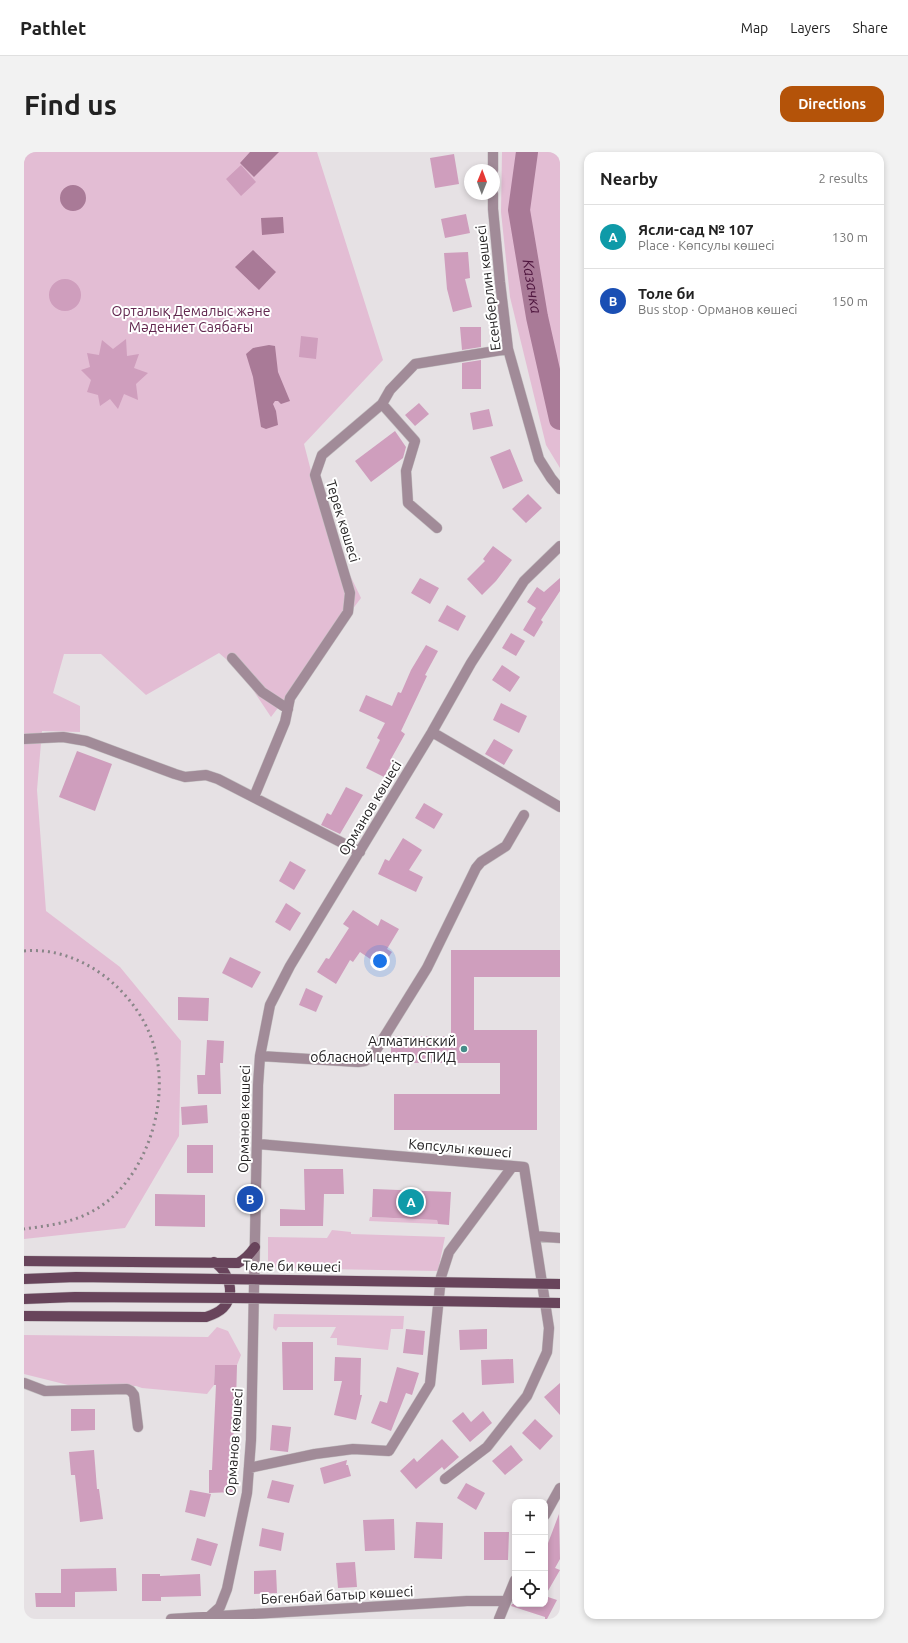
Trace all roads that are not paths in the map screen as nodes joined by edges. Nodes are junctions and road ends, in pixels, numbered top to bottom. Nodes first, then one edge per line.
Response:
1 (493, 152) edge
2 (493, 164) edge
3 (493, 200) edge
4 (508, 350) junction
5 (382, 404) junction
6 (560, 489) edge
7 (437, 528) dead end
8 (560, 546) edge
9 (232, 658) dead end
10 (288, 709) junction
11 (432, 732) junction
12 (24, 739) edge
13 (254, 797) junction
14 (560, 807) edge
15 (524, 815) dead end
16 (360, 852) junction
17 (260, 1056) junction
18 (258, 1144) junction
19 (512, 1167) junction
20 (535, 1236) junction
21 (560, 1238) edge
22 (254, 1247) junction
23 (24, 1261) edge
24 (214, 1262) junction
25 (24, 1279) edge
26 (560, 1284) edge
27 (24, 1299) edge
28 (560, 1303) edge
29 (24, 1316) edge
30 (24, 1383) edge
31 (138, 1427) dead end
32 (249, 1468) junction
33 (445, 1479) dead end
34 (560, 1488) edge
35 (548, 1510) edge
36 (512, 1587) edge
37 (505, 1602) junction
38 (210, 1616) junction
39 (171, 1619) edge
40 (498, 1619) edge

1 - 2 street
3 - 4 street, Есенберлин көшесі
4 - 5 street, Терек көшесі
4 - 6 street, Есенберлин көшесі
5 - 7 street
5 - 10 street, Терек көшесі
8 - 11 street, Орманов көшесі
9 - 10 street
10 - 13 street, Терек көшесі
11 - 14 street
11 - 16 street, Орманов көшесі
12 - 13 street
13 - 16 street
15 - 17 street
16 - 17 street, Орманов көшесі
17 - 18 street, Орманов көшесі
18 - 19 street, Көпсулы көшесі
18 - 22 street, Орманов көшесі
19 - 20 street, Көпсулы көшесі
19 - 32 street
20 - 21 street
20 - 33 street, Көпсулы көшесі
22 - 24 main road
22 - 32 street, Орманов көшесі
23 - 24 main road
24 - 29 main road
25 - 26 main road, Төле би көшесі, bridge
27 - 28 main road, bridge
30 - 31 street
32 - 38 street, Орманов көшесі
34 - 35 street
36 - 37 street
37 - 38 street, Бөгенбай батыр көшесі
37 - 40 street
38 - 39 street, Бөгенбай батыр көшесі

